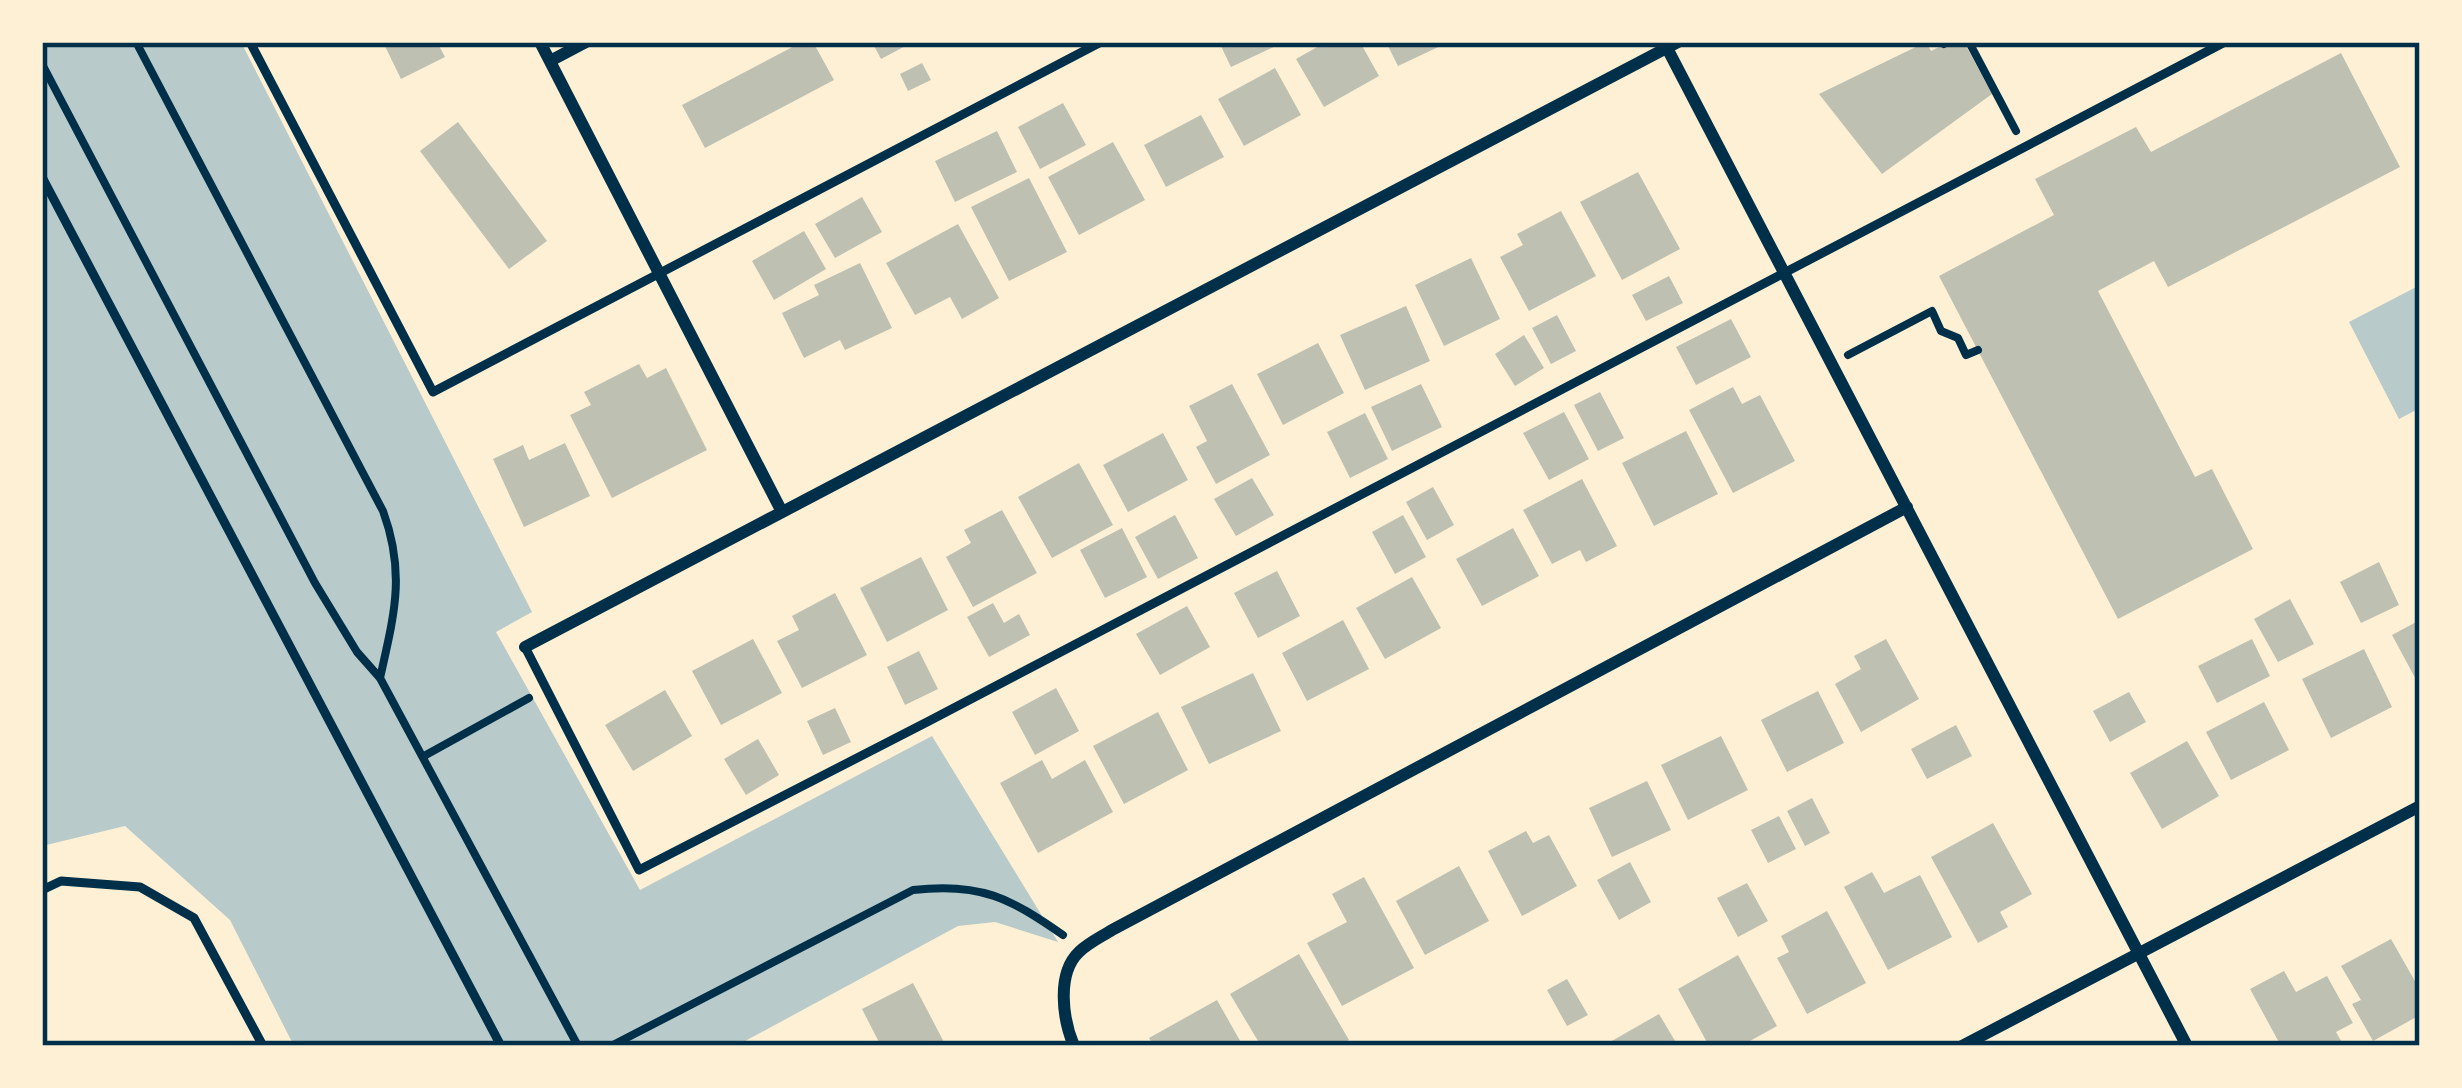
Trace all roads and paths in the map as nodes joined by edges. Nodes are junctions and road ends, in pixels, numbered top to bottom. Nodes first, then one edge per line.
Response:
1 (136, 42) edge
2 (250, 42) edge
3 (540, 42) edge
4 (586, 42) edge
5 (1101, 42) edge
6 (1970, 42) edge
7 (2225, 42) edge
8 (1672, 45) edge
9 (550, 61) junction
10 (42, 64) edge
11 (2024, 147) junction
12 (42, 177) edge
13 (1783, 273) junction
14 (660, 275) junction
15 (1978, 350) dead end
16 (1831, 364) junction
17 (1906, 507) junction
18 (782, 512) junction
19 (525, 647) joint
20 (380, 678) junction
21 (546, 688) junction
22 (424, 756) junction
23 (2420, 806) edge
24 (42, 890) edge
25 (1081, 950) junction
26 (2137, 952) junction
27 (263, 1046) edge
28 (501, 1046) edge
29 (578, 1046) edge
30 (611, 1046) edge
31 (1074, 1046) edge
32 (1962, 1046) edge
33 (2187, 1046) edge

1 - 20 path
2 - 14 lane
3 - 9 street
4 - 9 street
5 - 14 lane
6 - 11 path
7 - 11 lane
8 - 13 street
8 - 18 street
9 - 14 street
10 - 20 path
11 - 13 lane
12 - 28 lane
13 - 16 street
13 - 21 lane
14 - 18 street
15 - 16 path
16 - 17 street
17 - 25 street
17 - 26 street
18 - 19 street
19 - 21 lane
20 - 22 path
21 - 22 path
22 - 29 path
23 - 26 street
24 - 27 lane
25 - 30 path
25 - 31 street
26 - 32 street
26 - 33 street

